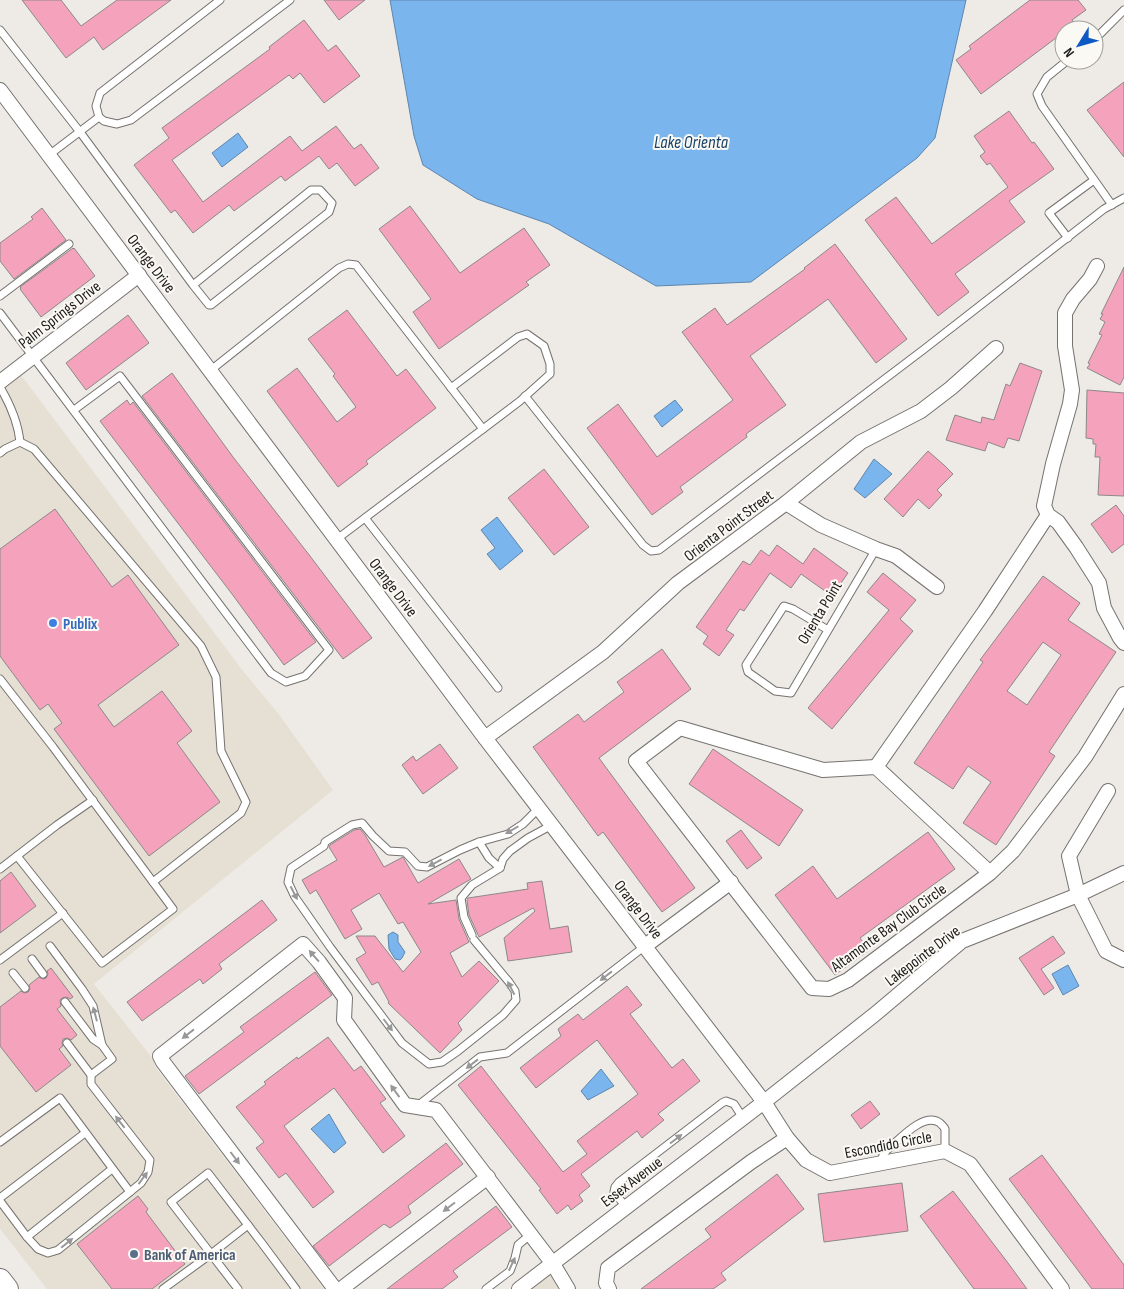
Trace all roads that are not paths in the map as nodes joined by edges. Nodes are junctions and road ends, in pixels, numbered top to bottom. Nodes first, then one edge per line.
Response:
1 (220, 0) edge
2 (290, 0) edge
3 (1124, 10) edge
4 (0, 30) edge
5 (1104, 32) edge
6 (1056, 70) edge
7 (0, 90) edge
8 (99, 117) junction
9 (80, 132) junction
10 (49, 155) junction
11 (1094, 180) junction
12 (1124, 198) edge
13 (1112, 205) junction
14 (1068, 238) junction
15 (68, 244) dead end
16 (1096, 266) dead end
17 (139, 275) junction
18 (193, 285) junction
19 (0, 296) edge
20 (0, 313) edge
21 (996, 348) dead end
22 (33, 356) junction
23 (211, 370) junction
24 (0, 382) edge
25 (0, 387) edge
26 (451, 388) junction
27 (525, 396) junction
28 (74, 410) junction
29 (483, 429) junction
30 (20, 442) junction
31 (0, 453) edge
32 (786, 503) junction
33 (1048, 515) junction
34 (365, 518) junction
35 (337, 539) junction
36 (876, 549) junction
37 (937, 587) dead end
38 (828, 630) junction
39 (1124, 643) edge
40 (0, 679) edge
41 (498, 688) dead end
42 (1124, 694) edge
43 (485, 738) junction
44 (876, 767) junction
45 (1108, 791) dead end
46 (93, 800) junction
47 (539, 808) junction
48 (552, 825) junction
49 (480, 842) junction
50 (17, 856) junction
51 (500, 868) junction
52 (0, 869) edge
53 (990, 873) junction
54 (1124, 873) edge
55 (153, 882) junction
56 (731, 882) junction
57 (1078, 896) junction
58 (63, 913) junction
59 (50, 946) dead end
60 (645, 946) junction
61 (32, 959) dead end
62 (0, 960) edge
63 (1124, 960) edge
64 (13, 973) dead end
65 (43, 974) dead end
66 (25, 988) dead end
67 (65, 1002) dead end
68 (67, 1043) dead end
69 (102, 1045) junction
70 (91, 1075) junction
71 (764, 1102) junction
72 (416, 1107) junction
73 (743, 1118) junction
74 (85, 1133) junction
75 (787, 1138) junction
76 (0, 1142) edge
77 (945, 1151) junction
78 (881, 1163) junction
79 (112, 1169) junction
80 (488, 1177) junction
81 (130, 1192) junction
82 (0, 1199) edge
83 (626, 1207) junction
84 (248, 1225) junction
85 (531, 1234) junction
86 (27, 1237) junction
87 (211, 1254) junction
88 (553, 1264) junction
89 (0, 1280) edge
90 (7, 1289) edge
91 (163, 1289) edge
92 (238, 1289) edge
93 (296, 1289) edge
94 (335, 1289) edge
95 (341, 1289) edge
96 (486, 1289) edge
97 (519, 1289) edge
98 (568, 1289) edge
99 (609, 1289) edge
100 (1062, 1289) edge

1 - 8 lane
2 - 8 lane
3 - 5 lane
4 - 9 lane
6 - 11 lane
7 - 10 street, Orange Drive
8 - 9 lane
9 - 10 lane
9 - 18 lane
10 - 17 street, Orange Drive
11 - 13 lane
11 - 14 lane
12 - 13 lane
13 - 14 lane
14 - 27 lane
15 - 19 lane
16 - 33 street
17 - 22 street, Palm Springs Drive
17 - 23 street, Orange Drive
18 - 18 lane
20 - 22 lane
21 - 32 street, Orienta Point Street
22 - 24 street, Palm Springs Drive
22 - 28 lane
23 - 26 lane
23 - 35 street, Orange Drive
25 - 30 lane
26 - 27 lane
26 - 29 lane
27 - 29 lane
28 - 28 lane
29 - 34 lane
30 - 31 lane
30 - 55 lane
32 - 36 street
32 - 43 street, Orienta Point Street
33 - 39 street
33 - 44 street
34 - 35 lane
34 - 41 lane
35 - 43 street, Orange Drive
36 - 37 street
36 - 38 lane, Orienta Point
38 - 38 lane, Orienta Point
40 - 46 lane
42 - 53 street, Altamonte Bay Club Circle
43 - 47 street, Orange Drive
44 - 53 street
44 - 56 street, Altamonte Bay Club Circle
45 - 57 street
46 - 50 lane
46 - 55 lane
47 - 48 street, Orange Drive
47 -> 49 lane
48 - 51 lane
48 - 60 street, Orange Drive
49 - 51 lane
49 -> 51 lane
50 - 52 lane
50 - 58 lane
53 - 56 street, Altamonte Bay Club Circle
54 - 57 street, Lakepointe Drive
55 - 58 lane
56 - 60 street
57 - 63 street
57 - 71 street, Lakepointe Drive
58 - 62 lane
69 -> 59 lane
60 - 71 street, Orange Drive
60 -> 72 lane
61 - 65 lane
64 - 66 lane
67 - 69 lane
68 - 70 lane
69 - 70 lane
81 -> 70 lane
71 - 73 street, Essex Avenue
71 - 75 street, Escondido Circle
72 - 80 street
72 -> 94 street
73 - 83 street, Essex Avenue
83 -> 73 lane
74 - 76 lane
74 - 79 lane
74 - 82 lane
75 - 78 street, Escondido Circle
75 - 99 street
77 - 78 street, Escondido Circle
77 - 78 lane
77 - 100 street, Escondido Circle
79 - 81 lane
79 - 86 lane
80 - 85 street
80 -> 95 street
86 -> 81 lane
82 - 86 lane
83 - 88 street, Essex Avenue
84 - 87 lane
84 - 87 lane
84 - 93 lane
85 - 88 street
96 -> 85 lane
87 - 91 lane
87 - 92 lane
88 - 97 street, Essex Avenue
88 - 98 street
89 - 90 main road

